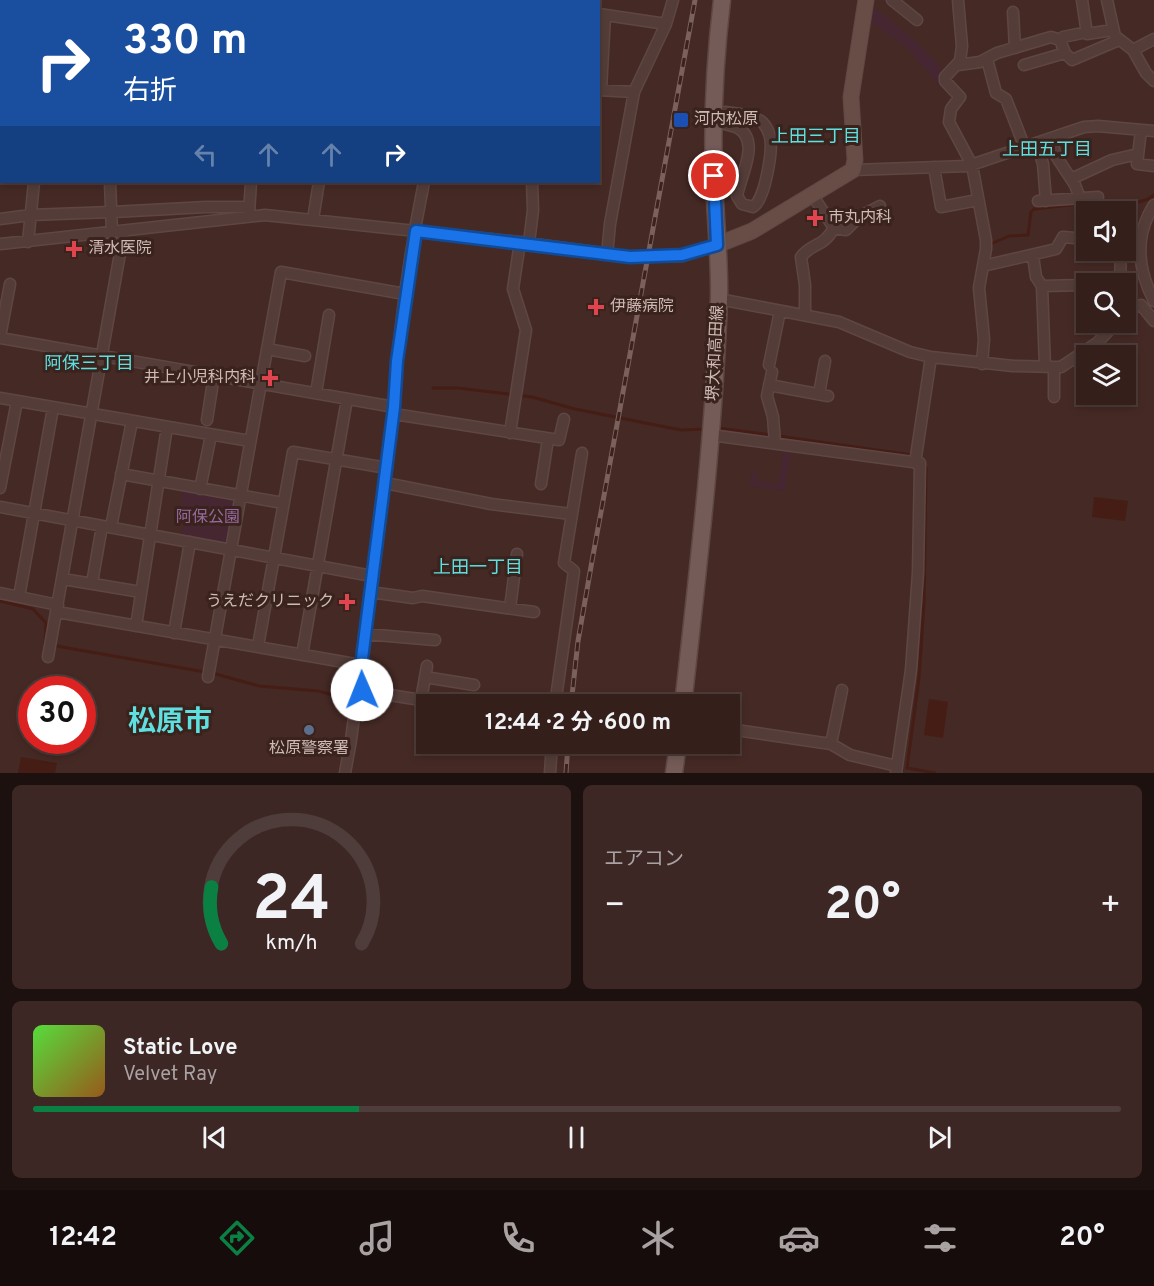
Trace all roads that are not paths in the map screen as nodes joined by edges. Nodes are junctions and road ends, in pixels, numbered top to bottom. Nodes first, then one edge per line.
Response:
1 (673, 0) edge
2 (722, 0) edge
3 (866, 0) edge
4 (892, 0) edge
5 (958, 0) edge
6 (1082, 0) edge
7 (1107, 0) edge
8 (1013, 12) dead end
9 (602, 14) edge
10 (917, 20) dead end
11 (666, 24) junction
12 (1112, 30) junction
13 (1087, 32) junction
14 (1154, 39) edge
15 (1060, 40) junction
16 (1119, 40) junction
17 (1015, 48) junction
18 (1132, 50) junction
19 (1065, 52) junction
20 (987, 59) junction
21 (958, 65) junction
22 (1023, 65) dead end
23 (1154, 81) edge
24 (600, 90) edge
25 (634, 92) junction
26 (715, 121) junction
27 (1141, 130) junction
28 (1154, 131) edge
29 (1051, 138) junction
30 (1037, 143) junction
31 (1025, 148) junction
32 (1138, 154) junction
33 (972, 165) junction
34 (1154, 166) edge
35 (934, 167) junction
36 (853, 170) junction
37 (1071, 179) junction
38 (33, 183) edge
39 (110, 183) edge
40 (251, 183) edge
41 (319, 183) edge
42 (424, 183) edge
43 (532, 183) edge
44 (813, 196) junction
45 (1098, 197) dead end
46 (1080, 198) junction
47 (978, 200) junction
48 (1154, 205) edge
49 (880, 206) dead end
50 (249, 211) junction
51 (112, 212) junction
52 (30, 215) junction
53 (0, 219) edge
54 (313, 219) junction
55 (834, 228) junction
56 (416, 231) junction
57 (118, 232) junction
58 (1076, 239) edge
59 (28, 242) junction
60 (524, 243) junction
61 (0, 244) edge
62 (1136, 244) edge
63 (717, 245) junction
64 (1140, 245) junction
65 (608, 255) junction
66 (1033, 256) junction
67 (983, 266) junction
68 (10, 284) dead end
69 (1076, 285) edge
70 (1042, 286) junction
71 (405, 294) junction
72 (719, 299) junction
73 (1154, 301) edge
74 (1136, 306) edge
75 (780, 311) junction
76 (329, 315) dead end
77 (805, 315) junction
78 (1154, 321) edge
79 (1106, 333) edge
80 (0, 337) edge
81 (267, 349) junction
82 (101, 356) junction
83 (305, 356) dead end
84 (931, 357) junction
85 (825, 361) dead end
86 (982, 364) junction
87 (1050, 367) junction
88 (214, 375) junction
89 (260, 384) junction
90 (769, 385) junction
91 (316, 393) junction
92 (1054, 397) dead end
93 (0, 398) edge
94 (347, 399) junction
95 (17, 401) junction
96 (53, 408) junction
97 (394, 410) junction
98 (91, 415) junction
99 (564, 419) dead end
100 (207, 420) dead end
101 (132, 421) junction
102 (167, 427) junction
103 (711, 430) junction
104 (510, 433) junction
105 (210, 435) junction
106 (774, 438) junction
107 (548, 439) junction
108 (250, 441) junction
109 (582, 453) dead end
110 (338, 459) junction
111 (915, 463) junction
112 (387, 468) junction
113 (121, 474) junction
114 (158, 482) junction
115 (385, 483) junction
116 (541, 484) dead end
117 (0, 488) edge
118 (200, 489) junction
119 (241, 496) junction
120 (283, 503) junction
121 (0, 507) edge
122 (35, 513) junction
123 (571, 514) junction
124 (73, 520) junction
125 (106, 526) junction
126 (150, 535) junction
127 (190, 542) junction
128 (231, 549) junction
129 (517, 554) dead end
130 (274, 556) junction
131 (318, 565) junction
132 (372, 576) junction
133 (63, 579) junction
134 (92, 584) junction
135 (141, 592) junction
136 (370, 592) junction
137 (0, 593) edge
138 (19, 597) junction
139 (57, 609) junction
140 (510, 609) junction
141 (534, 612) dead end
142 (136, 626) junction
143 (174, 633) junction
144 (365, 634) junction
145 (214, 639) junction
146 (435, 640) dead end
147 (258, 646) junction
148 (49, 654) dead end
149 (302, 656) junction
150 (361, 665) junction
151 (209, 672) dead end
152 (474, 685) dead end
153 (358, 690) junction
154 (842, 690) dead end
155 (557, 694) edge
156 (684, 694) edge
157 (740, 731) edge
158 (831, 744) junction
159 (551, 754) edge
160 (677, 754) edge
161 (896, 770) edge
162 (345, 773) edge
163 (549, 773) edge
164 (674, 773) edge

1 - 11 street
2 - 26 main road, 堺大和高田線
3 - 36 street
4 - 10 street
5 - 21 street
6 - 13 street
7 - 12 street
8 - 17 street
9 - 11 street
9 - 24 street
11 - 25 street
12 - 13 street
12 - 16 street
13 - 15 street
14 - 18 street
15 - 17 street
15 - 19 street
16 - 18 street
16 - 19 street
17 - 20 street
18 - 23 street
19 - 22 street
20 - 21 street
20 - 31 street
21 - 33 street
24 - 25 street
25 - 65 street
26 - 26 street
26 - 63 main road, 堺大和高田線
27 - 28 street
27 - 29 street
27 - 32 street
29 - 30 street
29 - 37 street
30 - 31 street
30 - 46 street
31 - 33 street
32 - 34 street
32 - 37 street
33 - 35 street
33 - 47 street
35 - 36 street
35 - 47 street
36 - 44 street
37 - 46 street
38 - 52 street
39 - 51 street
40 - 50 street
41 - 54 street
42 - 56 street
43 - 60 street
44 - 55 street
44 - 63 street
45 - 46 street
47 - 67 street
48 - 64 street
49 - 55 street
50 - 51 street
50 - 54 street
50 - 57 street
51 - 52 street
51 - 57 street
52 - 53 street
52 - 59 street
54 - 56 street
55 - 77 street
56 - 60 street
56 - 71 street
57 - 59 street
57 - 82 street
58 - 66 street
59 - 61 street
60 - 65 street
60 - 104 street
62 - 64 street
63 - 65 street
63 - 72 main road, 堺大和高田線
64 - 73 street
66 - 67 street
66 - 70 street
67 - 86 street
68 - 80 street
69 - 70 street
70 - 87 street
71 - 81 street
71 - 97 street
72 - 75 street
72 - 103 main road, 堺大和高田線
74 - 78 street
75 - 77 street
75 - 90 street
76 - 91 street
77 - 84 street
79 - 87 street
80 - 82 street
81 - 83 street
81 - 89 street
82 - 88 street
82 - 98 street
84 - 86 street
84 - 111 street
85 - 90 street
86 - 87 street
87 - 92 street
88 - 89 street
88 - 100 street
89 - 91 street
89 - 108 street
90 - 106 street
91 - 94 street
93 - 95 street
94 - 97 street
94 - 110 street
95 - 96 street
95 - 117 street
96 - 98 street
96 - 122 street
97 - 104 street
97 - 112 street
98 - 101 street
98 - 124 street
99 - 107 street
101 - 102 street
101 - 113 street
102 - 105 street
102 - 114 street
103 - 106 street
103 - 156 main road, 堺大和高田線
104 - 107 street
105 - 108 street
105 - 118 street
106 - 111 street
107 - 116 street
108 - 119 street
109 - 123 street
110 - 112 street
110 - 120 street
110 - 131 street
111 - 161 street
112 - 115 street
113 - 114 street
113 - 125 street
114 - 118 street
114 - 126 street
115 - 123 street
115 - 132 street
118 - 119 street
119 - 120 street
119 - 128 street
120 - 130 street
121 - 122 street
122 - 124 street
122 - 138 street
123 - 155 street
124 - 125 street
124 - 133 street
125 - 126 street
125 - 134 street
126 - 127 street
126 - 135 street
127 - 128 street
127 - 143 street
128 - 130 street
128 - 145 street
129 - 140 street
130 - 131 street
130 - 147 street
131 - 132 street
131 - 149 street
132 - 136 street
133 - 134 street
133 - 139 street
134 - 135 street
135 - 142 street
136 - 140 street
136 - 144 street
137 - 138 street
138 - 139 street
139 - 142 street
139 - 148 street
140 - 141 street
142 - 143 street
143 - 145 street
144 - 146 street
144 - 150 street
145 - 147 street
145 - 151 street
147 - 149 street
149 - 150 street
150 - 153 street
152 - 153 street
153 - 162 street
154 - 158 street
157 - 158 street
158 - 161 street
159 - 163 street
160 - 164 main road

